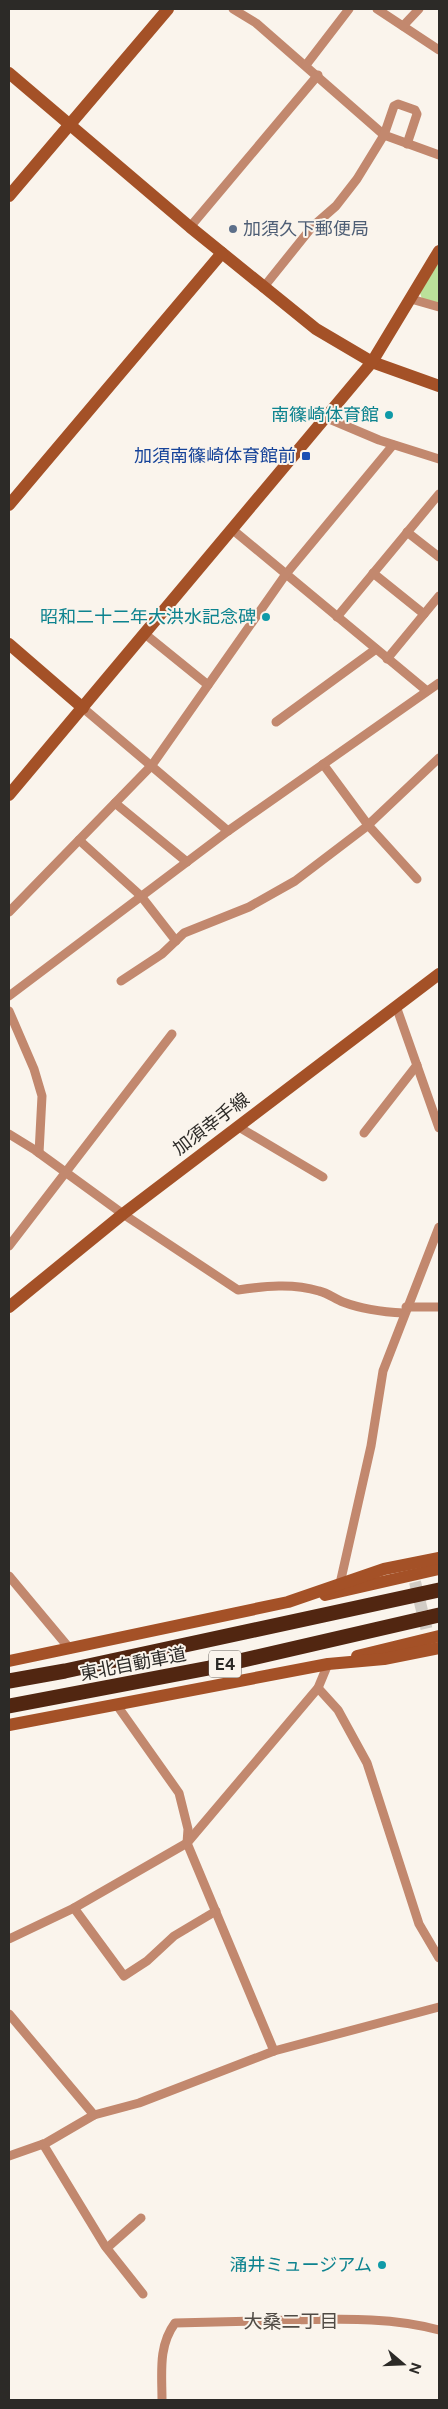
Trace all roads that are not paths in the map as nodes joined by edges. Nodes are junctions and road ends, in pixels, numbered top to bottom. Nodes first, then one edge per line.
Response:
1 (168, 9) edge
2 (232, 9) edge
3 (348, 9) edge
4 (377, 9) edge
5 (419, 9) edge
6 (403, 26) junction
7 (439, 50) edge
8 (306, 65) junction
9 (9, 73) edge
10 (318, 75) junction
11 (68, 125) junction
12 (384, 135) junction
13 (407, 144) junction
14 (439, 155) edge
15 (9, 196) edge
16 (190, 227) junction
17 (439, 251) edge
18 (222, 253) junction
19 (263, 288) junction
20 (411, 299) junction
21 (439, 306) edge
22 (372, 362) junction
23 (439, 386) edge
24 (327, 418) junction
25 (393, 445) junction
26 (439, 459) edge
27 (438, 499) edge
28 (9, 505) edge
29 (233, 530) junction
30 (408, 532) junction
31 (439, 557) edge
32 (373, 573) junction
33 (286, 574) junction
34 (439, 596) edge
35 (424, 614) junction
36 (337, 617) junction
37 (145, 634) junction
38 (10, 647) edge
39 (376, 650) junction
40 (387, 659) junction
41 (439, 683) edge
42 (208, 685) junction
43 (426, 692) junction
44 (82, 708) junction
45 (276, 722) dead end
46 (439, 758) edge
47 (323, 764) junction
48 (152, 765) junction
49 (9, 795) edge
50 (115, 803) junction
51 (368, 825) junction
52 (228, 832) junction
53 (79, 840) junction
54 (187, 862) junction
55 (417, 879) dead end
56 (141, 896) junction
57 (9, 912) edge
58 (176, 941) junction
59 (439, 974) edge
60 (121, 981) dead end
61 (9, 996) edge
62 (396, 1006) junction
63 (9, 1011) edge
64 (172, 1034) dead end
65 (417, 1065) junction
66 (438, 1123) edge
67 (237, 1126) junction
68 (364, 1133) dead end
69 (9, 1134) edge
70 (39, 1153) junction
71 (66, 1172) junction
72 (323, 1177) dead end
73 (122, 1214) junction
74 (439, 1227) edge
75 (9, 1246) edge
76 (9, 1307) edge
77 (439, 1307) edge
78 (405, 1310) junction
79 (439, 1558) edge
80 (439, 1569) edge
81 (9, 1576) edge
82 (339, 1588) junction
83 (439, 1590) edge
84 (439, 1615) edge
85 (432, 1635) edge
86 (439, 1648) edge
87 (70, 1649) junction
88 (9, 1661) edge
89 (328, 1664) junction
90 (9, 1681) edge
91 (318, 1688) junction
92 (116, 1704) junction
93 (9, 1706) edge
94 (9, 1725) edge
95 (187, 1842) junction
96 (74, 1908) junction
97 (216, 1911) junction
98 (9, 1939) edge
99 (439, 1958) edge
100 (439, 2007) edge
101 (9, 2014) edge
102 (274, 2051) junction
103 (94, 2115) junction
104 (43, 2144) junction
105 (9, 2156) edge
106 (141, 2218) dead end
107 (107, 2248) junction
108 (143, 2294) dead end
109 (439, 2330) edge
110 (162, 2400) edge

1 - 11 street
2 - 8 street
3 - 8 street
4 - 6 street
5 - 6 street
6 - 7 street
8 - 10 street
9 - 11 street
10 - 12 street
10 - 16 street
11 - 15 street
11 - 16 street
12 - 13 street
12 - 13 street
12 - 19 street
13 - 14 street
16 - 18 street
17 - 20 street
18 - 19 street
18 - 28 street
19 - 22 street
20 - 21 street
20 - 22 street
22 - 23 street
22 - 24 street
24 - 25 street
24 - 29 street
25 - 26 street
25 - 33 street
27 - 30 street
29 - 33 street
29 - 37 street
30 - 31 street
30 - 32 street
32 - 35 street
32 - 36 street
33 - 36 street
33 - 42 street
34 - 35 street
35 - 40 street
36 - 39 street
37 - 42 street
37 - 44 street
38 - 44 street
39 - 40 street
39 - 45 street
40 - 43 street
41 - 43 street
42 - 48 street
43 - 47 street
44 - 48 street
44 - 49 street
46 - 51 street
47 - 51 street
47 - 52 street
48 - 50 street
48 - 52 street
50 - 53 street
50 - 54 street
51 - 55 street
51 - 58 street
52 - 54 street
53 - 56 street
53 - 57 street
54 - 56 street
56 - 58 street
56 - 61 street
58 - 60 street
59 - 62 street, 加須幸手線
62 - 65 street
62 - 67 street, 加須幸手線
63 - 70 street
64 - 71 street
65 - 66 street
65 - 68 street
67 - 72 street
67 - 73 street, 加須幸手線
69 - 70 street
70 - 71 street
71 - 73 street
71 - 75 street
73 - 76 street, 加須幸手線
73 - 78 street
74 - 78 street
77 - 78 street
78 - 82 street
79 - 82 street
80 - 82 street
81 - 87 street
82 - 87 street
83 - 90 highway, 東北自動車道 / E4
84 - 93 highway, 東北自動車道 / E4
85 - 89 street
86 - 89 street
87 - 88 street
89 - 91 street
89 - 92 street
91 - 95 street
91 - 99 street
92 - 94 street
92 - 95 street
95 - 96 street
95 - 97 street
96 - 97 street
96 - 98 street
97 - 102 street
100 - 102 street
101 - 103 street
102 - 103 street
103 - 104 street
104 - 105 street
104 - 107 street
106 - 107 street
107 - 108 street
109 - 110 street

